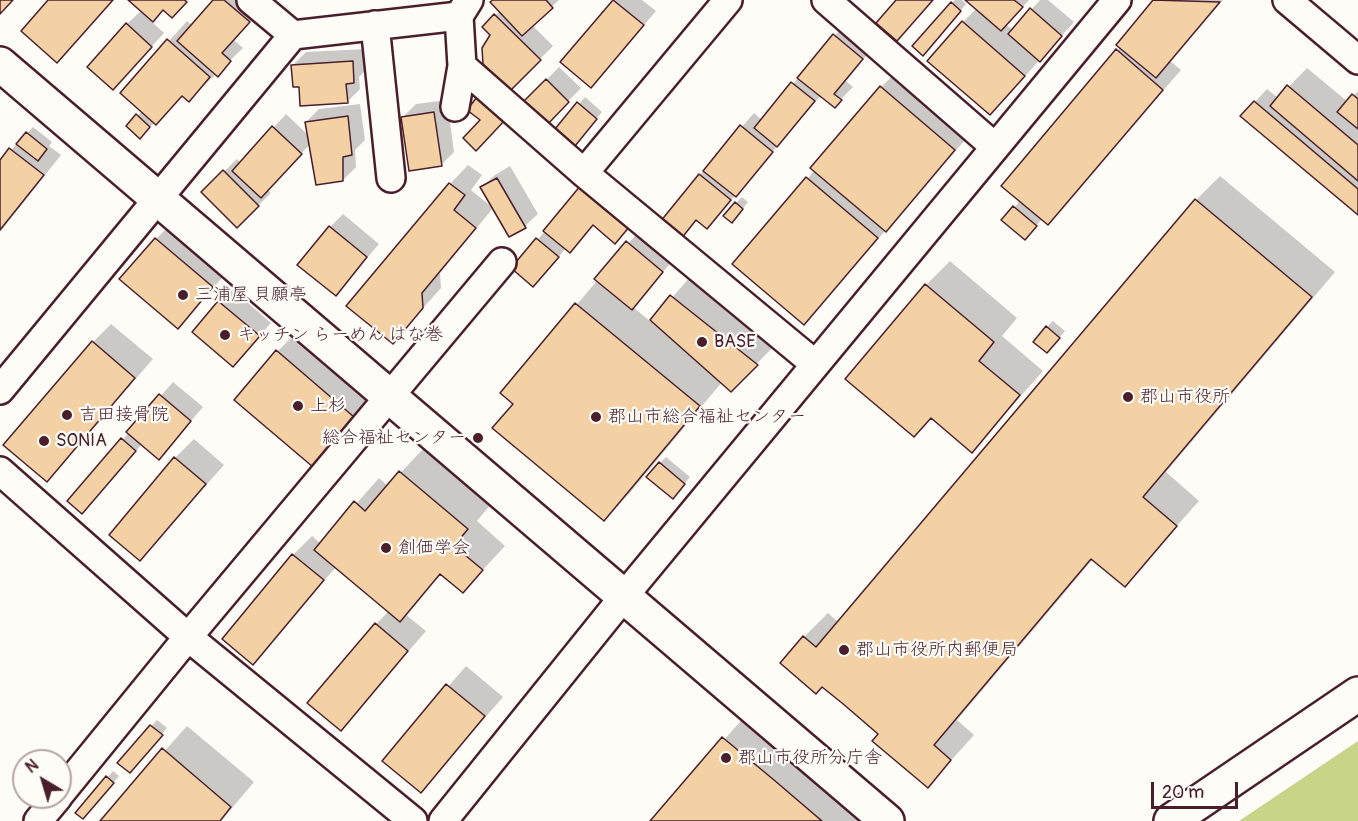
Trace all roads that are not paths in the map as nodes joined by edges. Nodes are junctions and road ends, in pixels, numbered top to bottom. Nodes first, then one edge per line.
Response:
1 (251, 0) edge
2 (728, 0) edge
3 (826, 0) edge
4 (1117, 0) edge
5 (1287, 0) edge
6 (464, 8) edge
7 (287, 20) edge
8 (375, 25) junction
9 (1358, 60) edge
10 (0, 64) edge
11 (462, 66) junction
12 (455, 107) dead end
13 (995, 147) junction
14 (584, 173) junction
15 (391, 178) dead end
16 (158, 196) junction
17 (502, 262) dead end
18 (815, 364) junction
19 (0, 390) edge
20 (389, 394) junction
21 (0, 471) edge
22 (625, 595) junction
23 (188, 637) junction
24 (1358, 694) edge
25 (72, 780) edge
26 (48, 809) edge
27 (38, 821) edge
28 (413, 821) edge
29 (443, 821) edge
30 (887, 821) edge
31 (1171, 821) edge

1 - 7 street
2 - 14 street
3 - 13 street
4 - 13 street
5 - 9 street
6 - 8 street
6 - 11 street
7 - 8 street
7 - 16 street
8 - 15 street
10 - 16 street
11 - 12 street
11 - 14 street
13 - 18 street
14 - 18 street
16 - 19 street
16 - 20 street
17 - 20 street
18 - 22 street
20 - 22 street
20 - 23 street
21 - 23 street
22 - 29 street
22 - 30 street
23 - 25 street
23 - 28 street
24 - 31 street
26 - 27 street

